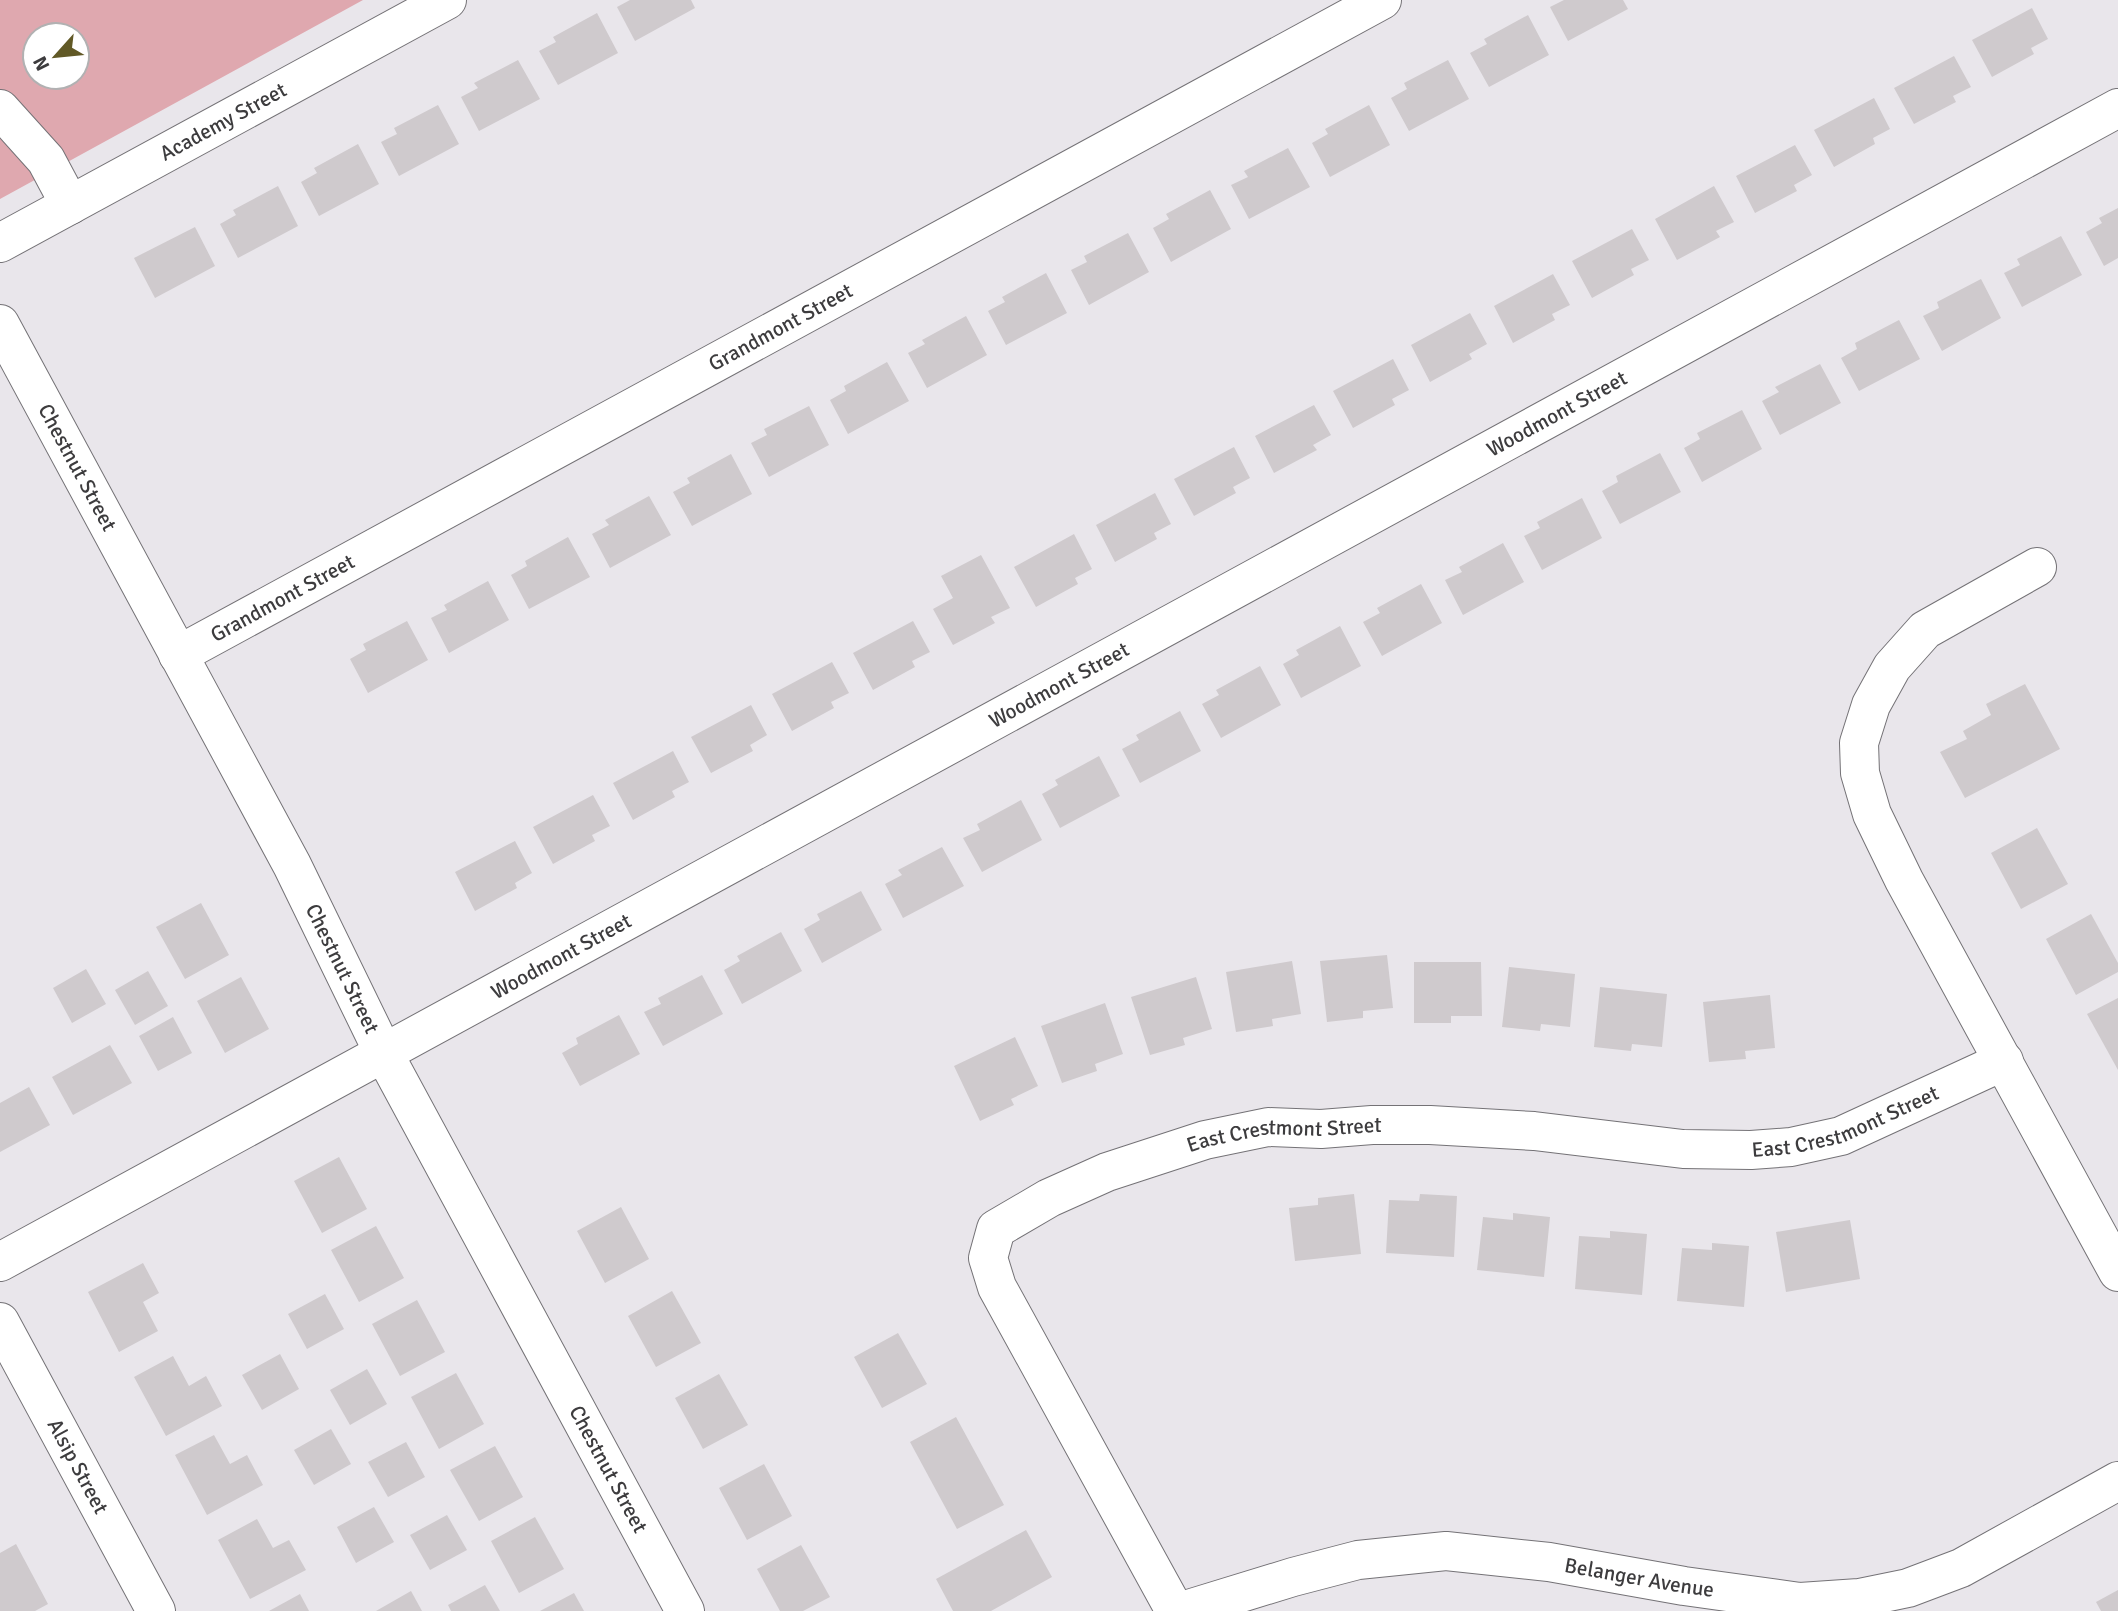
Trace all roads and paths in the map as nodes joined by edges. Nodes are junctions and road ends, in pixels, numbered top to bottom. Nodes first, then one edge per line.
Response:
1 (447, 0) edge
2 (1382, 0) edge
3 (2118, 108) edge
4 (0, 109) edge
5 (70, 205) junction
6 (0, 243) edge
7 (0, 324) edge
8 (2037, 567) dead end
9 (178, 655) junction
10 (383, 1052) junction
11 (2004, 1061) junction
12 (0, 1262) edge
13 (2118, 1272) edge
14 (0, 1322) edge
15 (2118, 1481) edge
16 (156, 1611) edge
17 (685, 1611) edge
18 (1175, 1611) edge
19 (1182, 1611) edge

1 - 5 street, Academy Street
2 - 9 street, Grandmont Street
3 - 10 street, Woodmont Street
4 - 5 street
5 - 6 street, Academy Street
7 - 9 street, Chestnut Street
8 - 11 street
9 - 10 street, Chestnut Street
10 - 12 street, Woodmont Street
10 - 17 street, Chestnut Street
11 - 13 street
11 - 18 street, East Crestmont Street
14 - 16 street, Alsip Street
15 - 19 street, Belanger Avenue

